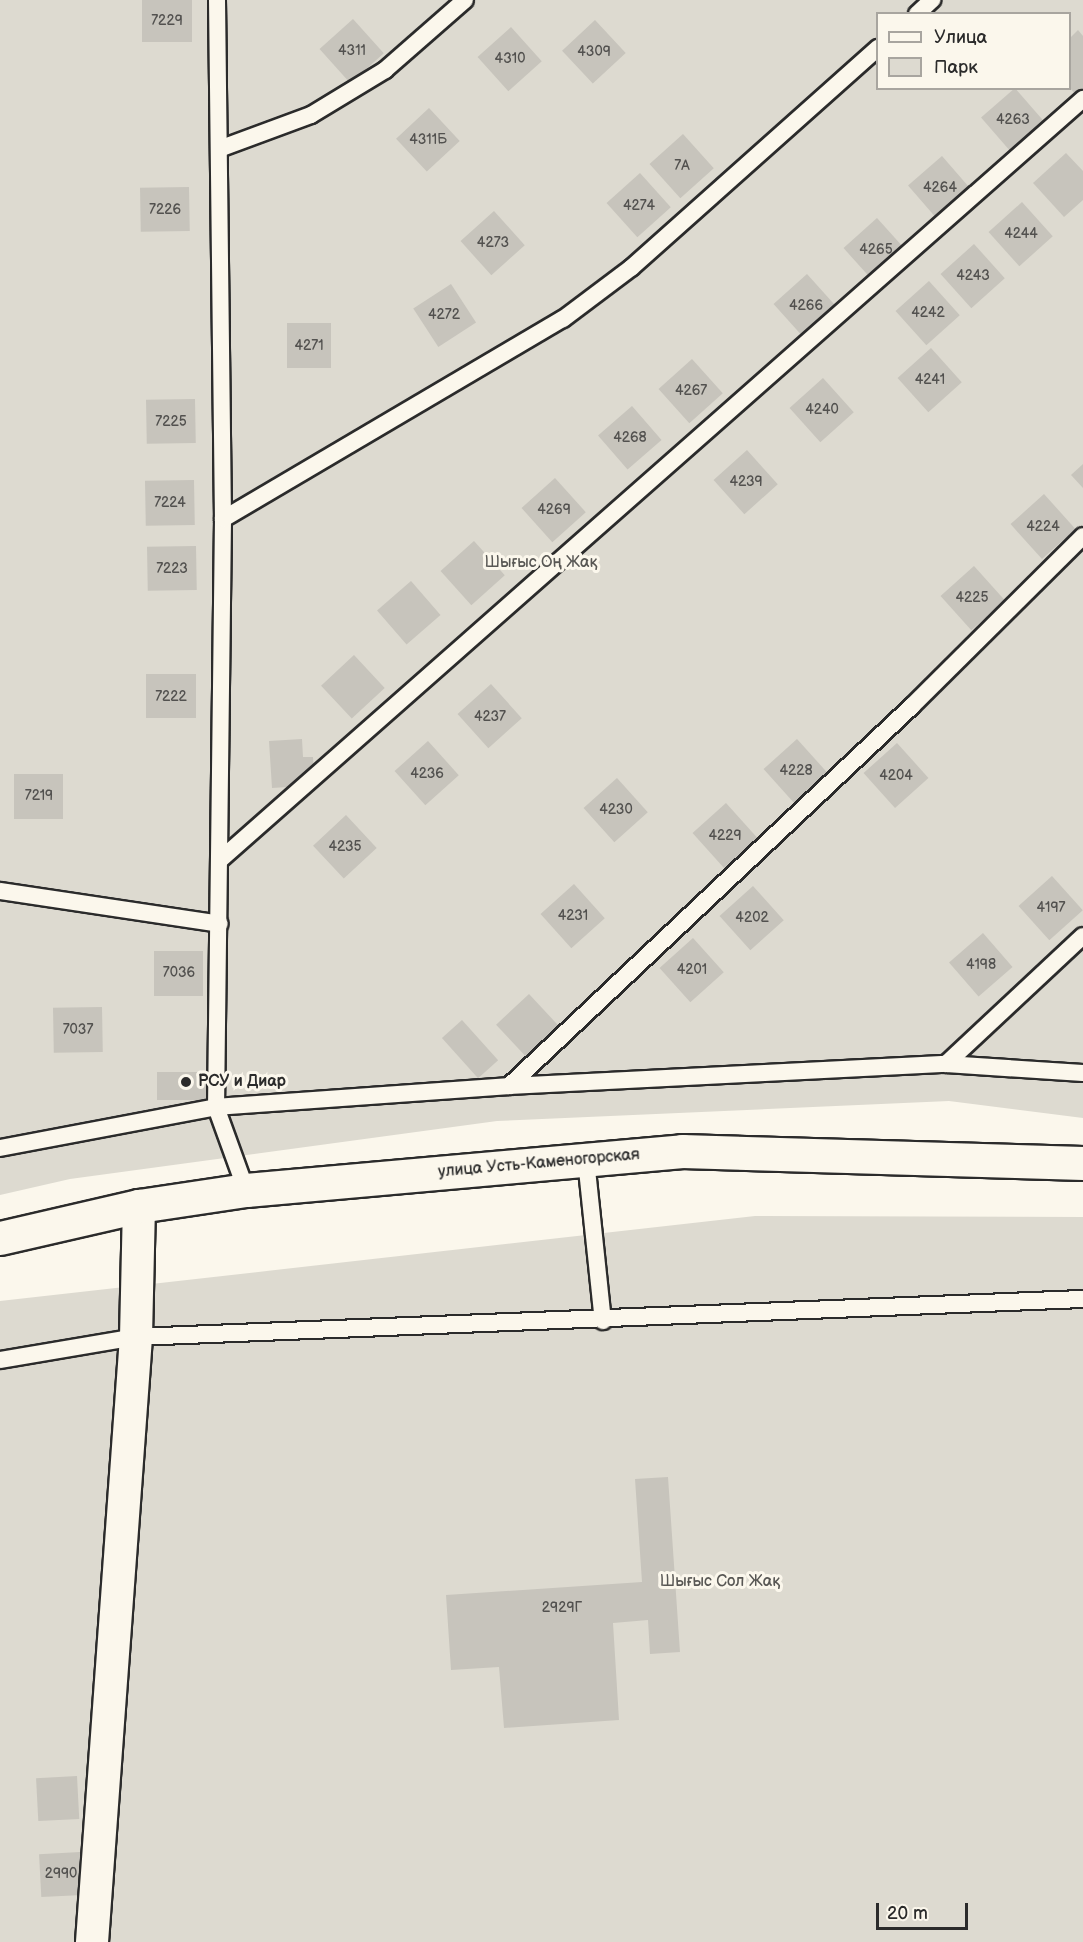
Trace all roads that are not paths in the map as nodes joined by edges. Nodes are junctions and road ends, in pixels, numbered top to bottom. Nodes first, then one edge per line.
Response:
1 (218, 0) edge
2 (465, 0) edge
3 (932, 0) edge
4 (919, 12) edge
5 (876, 50) edge
6 (1083, 99) edge
7 (219, 149) junction
8 (223, 519) junction
9 (1083, 536) edge
10 (220, 860) junction
11 (0, 891) edge
12 (220, 924) junction
13 (1083, 936) edge
14 (946, 1064) junction
15 (1083, 1073) edge
16 (509, 1086) junction
17 (216, 1107) junction
18 (0, 1148) edge
19 (586, 1160) junction
20 (1083, 1163) edge
21 (246, 1190) junction
22 (139, 1206) junction
23 (0, 1238) edge
24 (1083, 1299) edge
25 (603, 1321) junction
26 (136, 1337) junction
27 (0, 1360) edge
28 (92, 1942) edge

1 - 7 lane
2 - 7 lane
3 - 4 lane
5 - 8 lane
6 - 10 lane
7 - 8 lane
8 - 10 lane
9 - 16 lane
10 - 12 lane
11 - 12 lane
12 - 17 lane
13 - 14 lane
14 - 15 lane
14 - 16 lane
16 - 17 lane
17 - 18 lane
17 - 21 lane
19 - 20 street, улица Усть-Каменогорская
19 - 21 street, улица Усть-Каменогорская
19 - 25 lane
21 - 22 street, улица Усть-Каменогорская
22 - 23 street, улица Усть-Каменогорская
22 - 26 street
24 - 25 lane
25 - 26 lane
26 - 27 lane
26 - 28 street

